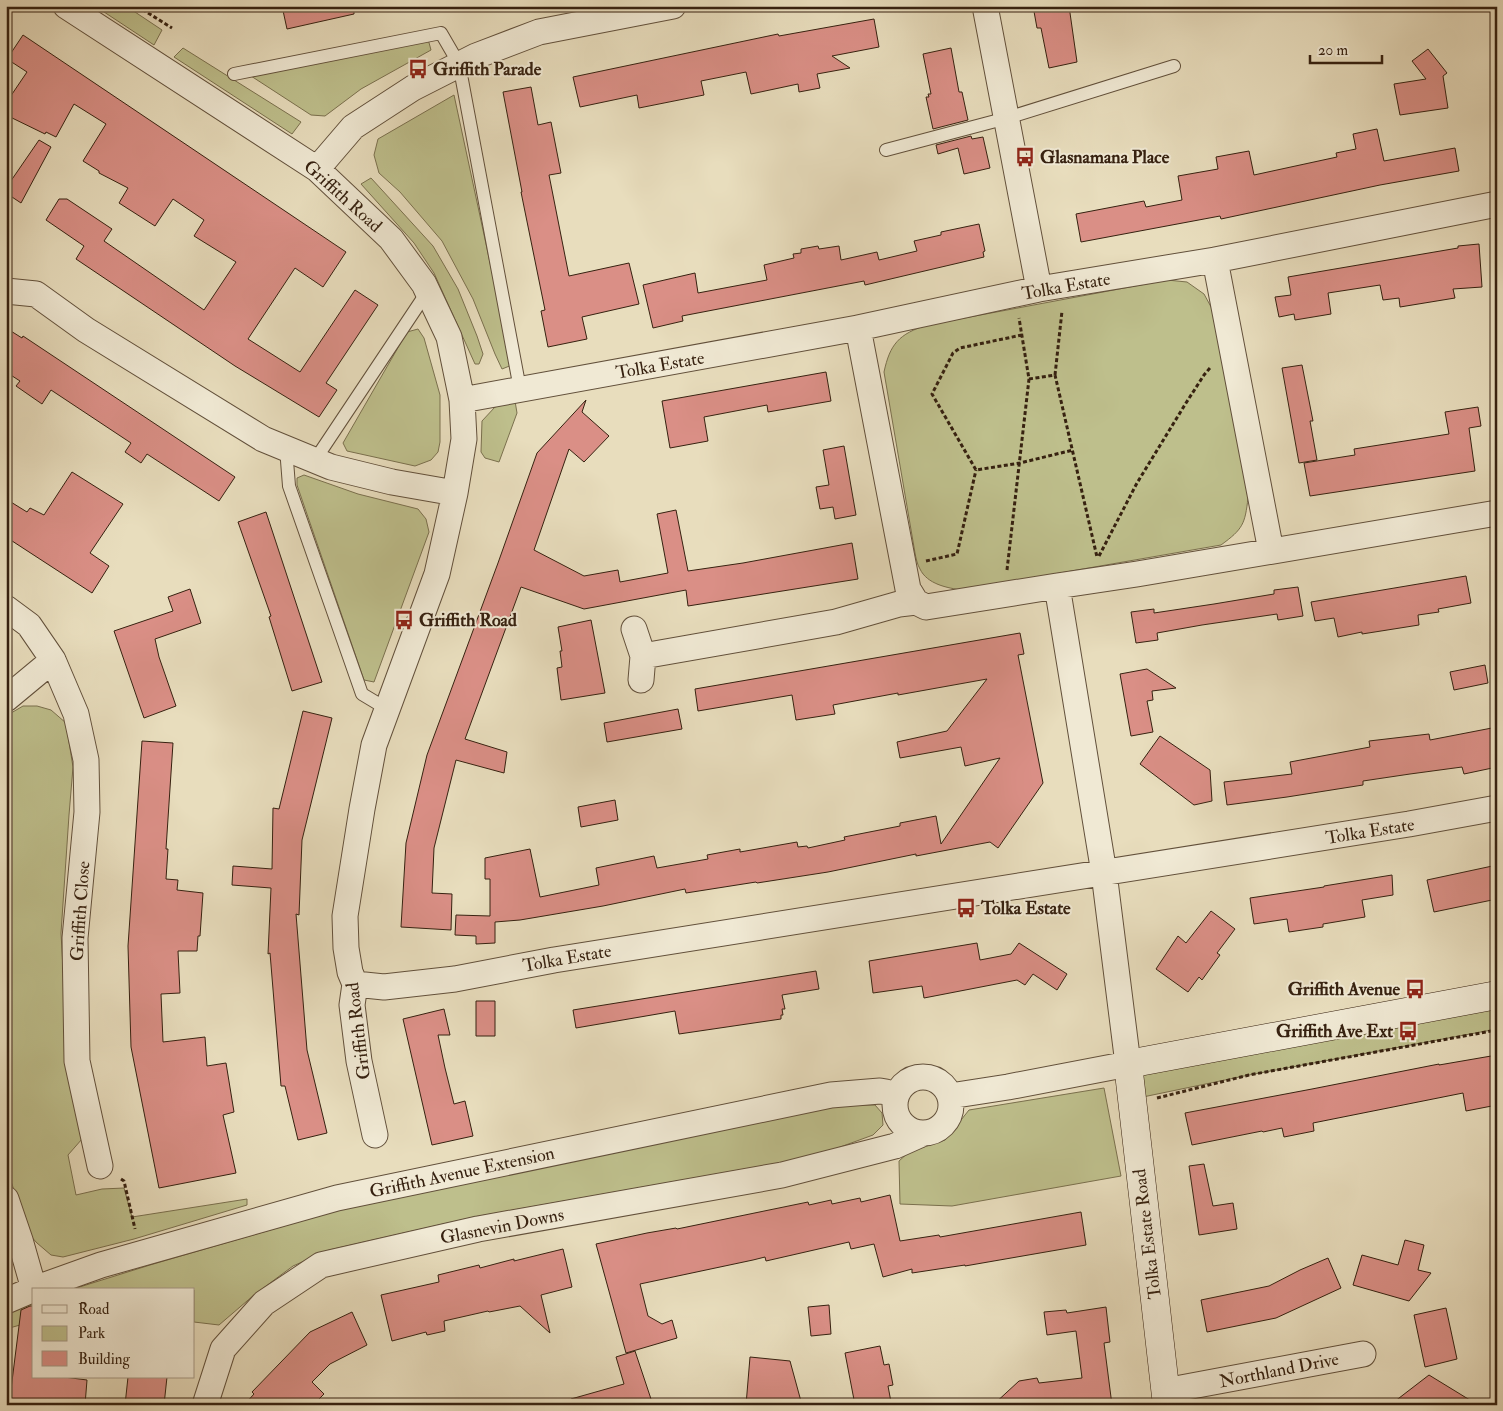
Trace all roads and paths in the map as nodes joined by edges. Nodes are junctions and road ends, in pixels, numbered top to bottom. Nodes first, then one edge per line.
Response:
1 (66, 6) edge
2 (137, 6) edge
3 (673, 6) edge
4 (986, 6) edge
5 (172, 28) dead end
6 (460, 64) junction
7 (1174, 66) dead end
8 (234, 74) dead end
9 (1007, 118) junction
10 (886, 150) dead end
11 (317, 169) junction
12 (1489, 205) edge
13 (1215, 260) junction
14 (1064, 285) junction
15 (1039, 289) junction
16 (6, 291) edge
17 (427, 292) junction
18 (1015, 294) junction
19 (858, 328) junction
20 (1022, 335) junction
21 (1232, 350) junction
22 (1055, 375) junction
23 (1029, 379) junction
24 (520, 389) junction
25 (462, 400) junction
26 (286, 448) junction
27 (1073, 450) junction
28 (315, 460) junction
29 (1020, 462) junction
30 (976, 470) junction
31 (455, 493) junction
32 (1492, 514) edge
33 (1271, 551) junction
34 (904, 566) junction
35 (1057, 586) junction
36 (1004, 595) junction
37 (916, 602) junction
38 (6, 608) edge
39 (634, 630) dead end
40 (54, 660) junction
41 (6, 699) edge
42 (387, 709) junction
43 (1497, 808) edge
44 (1104, 873) junction
45 (355, 984) junction
46 (1497, 995) edge
47 (1497, 1030) edge
48 (1128, 1064) junction
49 (950, 1096) junction
50 (1132, 1104) junction
51 (897, 1107) junction
52 (924, 1133) junction
53 (375, 1136) dead end
54 (869, 1154) junction
55 (100, 1166) joint
56 (6, 1199) edge
57 (142, 1254) junction
58 (34, 1288) edge
59 (37, 1288) edge
60 (32, 1290) edge
61 (6, 1301) edge
62 (1363, 1354) dead end
63 (1166, 1398) edge
64 (205, 1405) edge

1 - 11 street, Griffith Road
2 - 5 path
3 - 6 street
4 - 9 street
6 - 8 lane
6 - 11 street
6 - 24 lane
7 - 9 lane
9 - 10 lane
9 - 15 street
11 - 17 street, Griffith Road
12 - 13 street, Tolka Estate
13 - 14 street, Tolka Estate
13 - 21 street
14 - 15 street, Tolka Estate
14 - 22 path
15 - 18 street, Tolka Estate
16 - 26 street
17 - 25 street, Griffith Road
17 - 28 lane
18 - 19 street, Tolka Estate
18 - 20 path
19 - 24 street, Tolka Estate
19 - 34 street
20 - 23 path
20 - 30 path
21 - 27 path
21 - 33 street
22 - 23 path
22 - 27 path
23 - 29 path
24 - 25 street, Tolka Estate
25 - 31 street, Griffith Road
26 - 28 street
26 - 42 lane
27 - 29 path
28 - 31 street
29 - 30 path
29 - 36 path
30 - 34 path
31 - 42 street, Griffith Road
32 - 33 street
33 - 35 street
34 - 37 street
35 - 36 street
35 - 44 street
36 - 37 street
37 - 39 street
38 - 40 street, Griffith Close
40 - 41 street
40 - 55 street, Griffith Close
42 - 45 street, Griffith Road
43 - 44 street, Tolka Estate
44 - 45 street, Tolka Estate
44 - 48 street
45 - 53 street, Griffith Road
46 - 48 main road
47 - 50 path
48 - 49 street
48 - 50 main road, Tolka Estate Road
49 - 51 street
49 - 52 street
50 - 63 main road, Tolka Estate Road
51 - 52 street, Griffith Avenue Extension
51 - 54 street
51 - 57 street, Griffith Avenue Extension
52 - 54 street, Glasnevin Downs
54 - 64 street, Glasnevin Downs
55 - 57 path
56 - 58 street
57 - 59 street, Griffith Avenue Extension
60 - 61 street, Griffith Avenue Extension
62 - 63 street, Northland Drive

